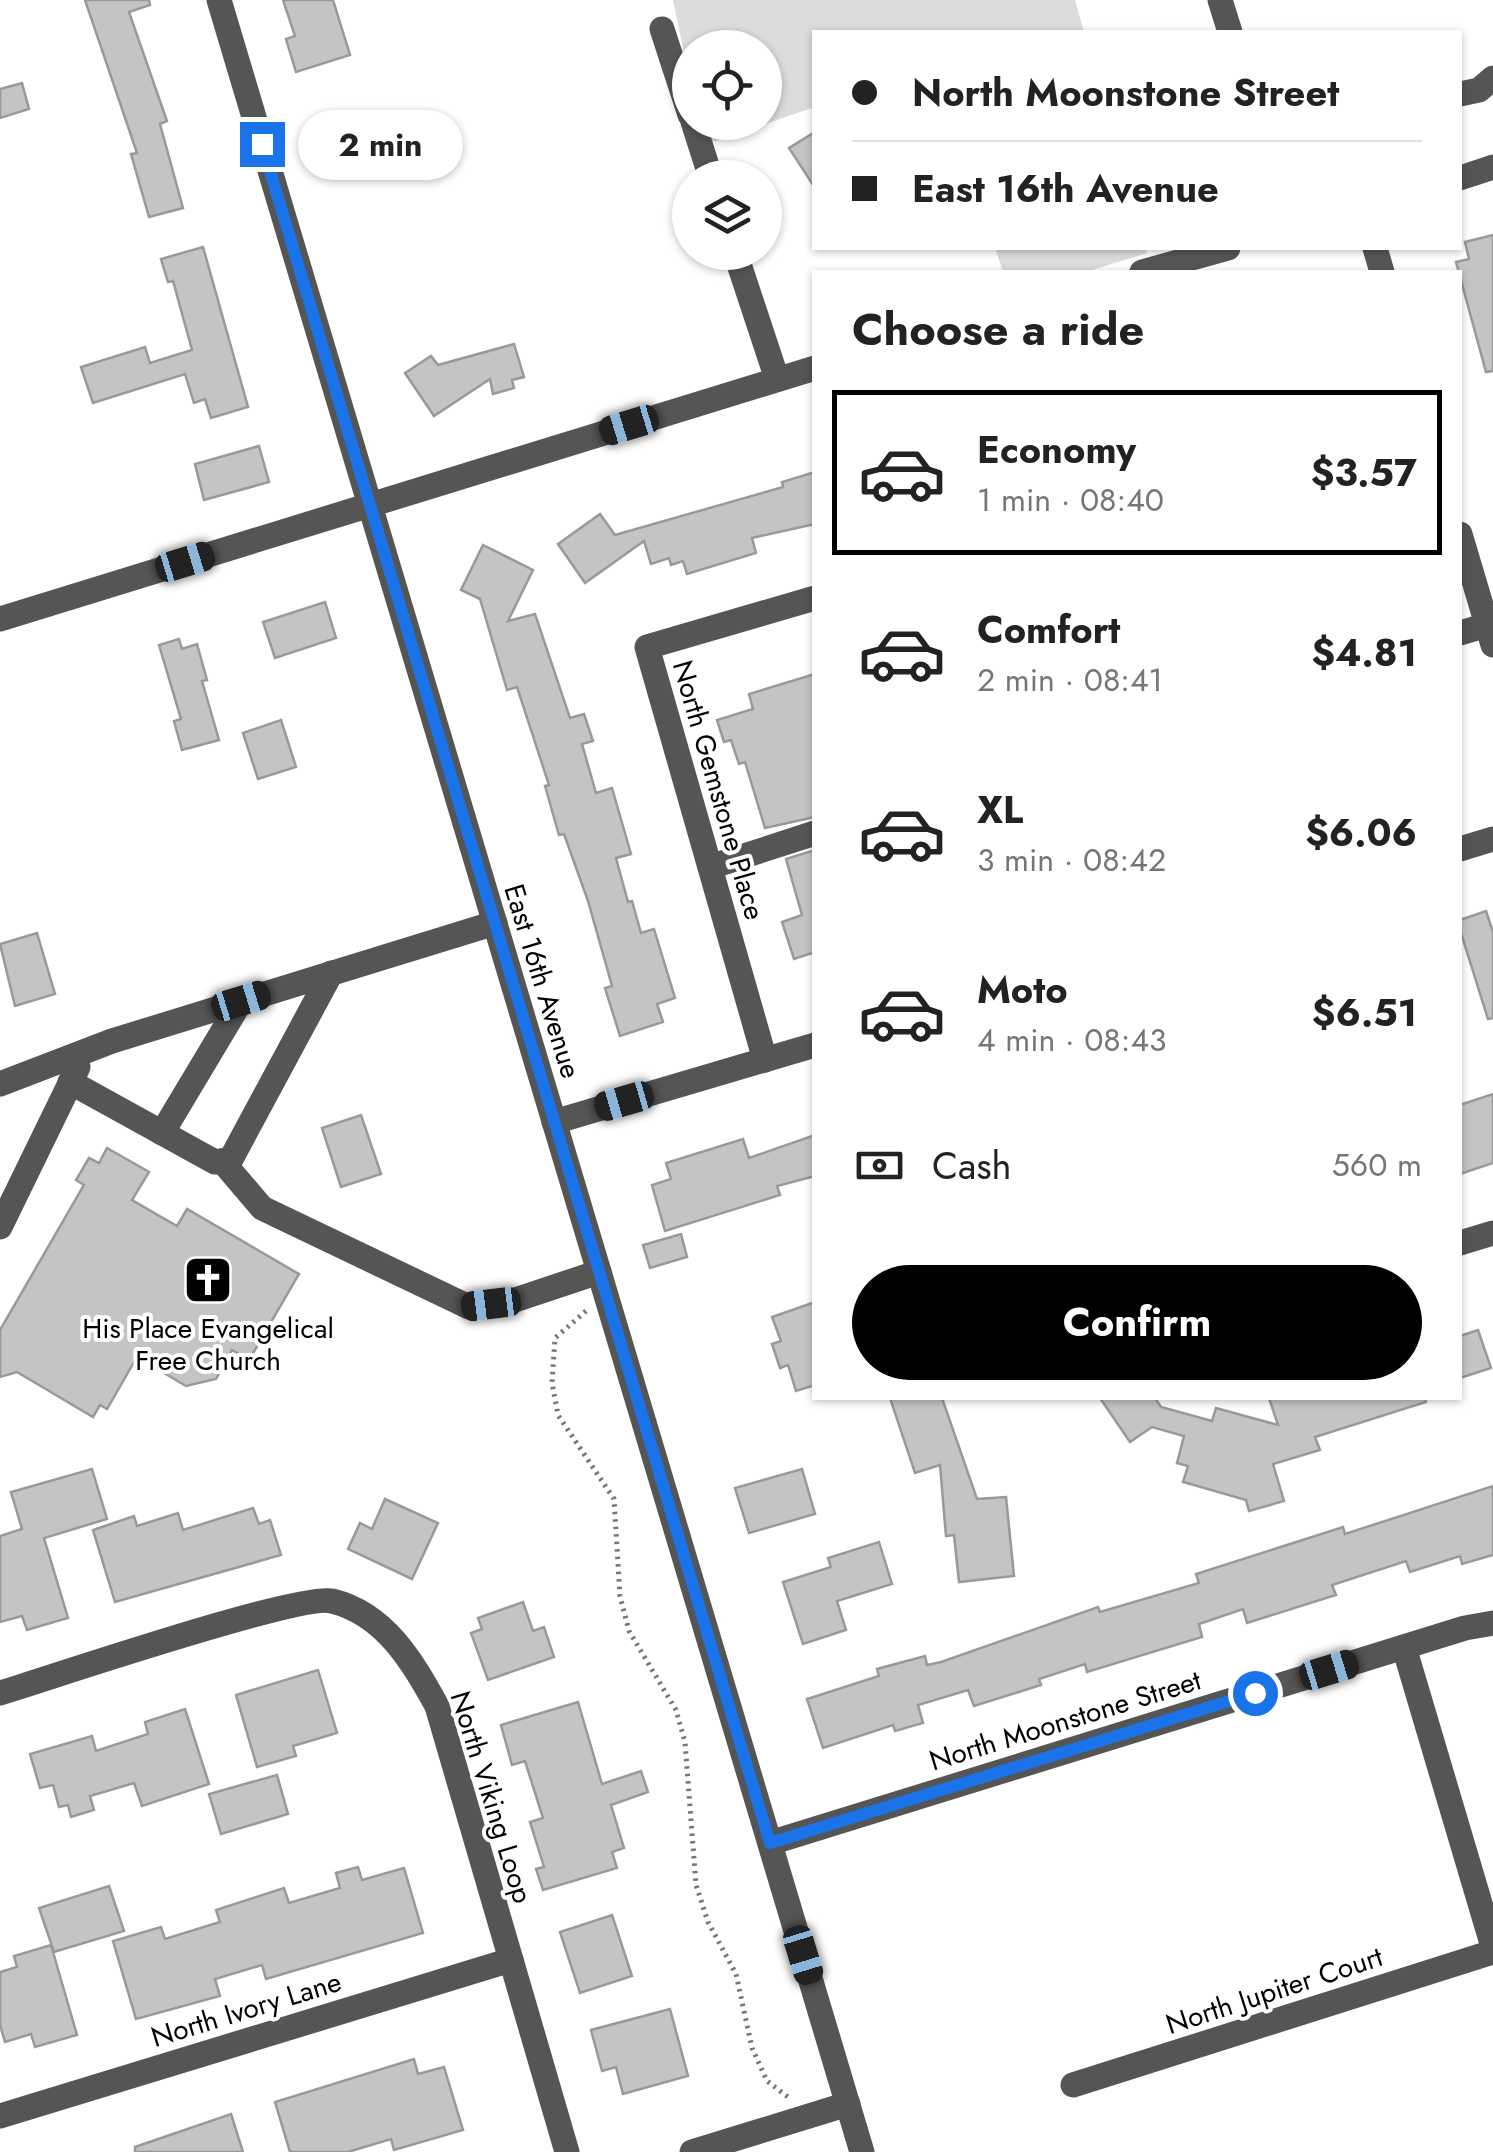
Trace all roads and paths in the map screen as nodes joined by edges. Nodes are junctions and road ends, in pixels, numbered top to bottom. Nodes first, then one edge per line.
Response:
1 (219, 0) edge
2 (1220, 0) edge
3 (662, 29) dead end
4 (1229, 30) edge
5 (672, 60) edge
6 (1493, 78) edge
7 (1462, 94) edge
8 (1493, 167) edge
9 (1462, 177) edge
10 (1221, 250) edge
11 (742, 270) edge
12 (1149, 270) edge
13 (812, 369) edge
14 (777, 379) junction
15 (370, 505) junction
16 (1462, 541) edge
17 (812, 599) edge
18 (0, 618) edge
19 (1462, 633) edge
20 (1490, 635) edge
21 (812, 834) edge
22 (1493, 839) edge
23 (1462, 848) edge
24 (710, 866) junction
25 (494, 923) junction
26 (331, 974) junction
27 (241, 1001) junction
28 (812, 1046) edge
29 (84, 1053) junction
30 (765, 1060) junction
31 (70, 1082) junction
32 (0, 1084) edge
33 (554, 1122) junction
34 (162, 1133) junction
35 (222, 1161) junction
36 (0, 1227) edge
37 (1493, 1233) edge
38 (1462, 1242) edge
39 (602, 1283) junction
40 (1493, 1623) edge
41 (1404, 1647) junction
42 (0, 1693) edge
43 (770, 1843) junction
44 (1493, 1950) edge
45 (510, 1960) junction
46 (1073, 2085) dead end
47 (788, 2096) dead end
48 (848, 2104) junction
49 (0, 2116) edge
50 (566, 2152) edge
51 (692, 2152) edge
52 (862, 2152) edge

1 - 15 street, East 16th Avenue
2 - 4 street
3 - 5 street
6 - 7 street
8 - 9 street
10 - 12 street
11 - 14 street
13 - 14 street
14 - 15 street
15 - 18 street
15 - 25 street, East 16th Avenue
16 - 20 street
17 - 24 street, North Gemstone Place
19 - 20 street
21 - 24 street
22 - 23 street
24 - 30 street, North Gemstone Place
25 - 26 street
25 - 33 street, East 16th Avenue
26 - 27 street
26 - 35 street
27 - 29 street
27 - 34 street
28 - 30 street
29 - 31 street
29 - 32 street
30 - 33 street
31 - 34 street
31 - 36 street
33 - 39 street, East 16th Avenue
34 - 35 street
35 - 39 street
37 - 38 street
39 - 43 street, East 16th Avenue
39 - 47 path
40 - 41 street, North Moonstone Street
41 - 43 street, North Moonstone Street
41 - 44 street
42 - 45 street, North Viking Loop
43 - 48 street, East 16th Avenue
44 - 46 street, North Jupiter Court
45 - 49 street, North Ivory Lane
45 - 50 street, North Viking Loop
48 - 51 street
48 - 52 street, East 16th Avenue

